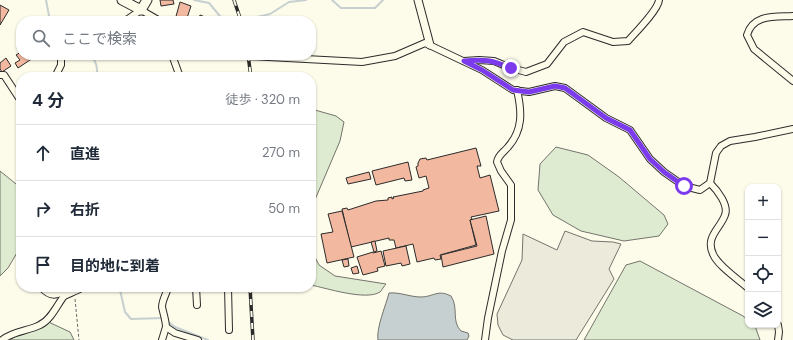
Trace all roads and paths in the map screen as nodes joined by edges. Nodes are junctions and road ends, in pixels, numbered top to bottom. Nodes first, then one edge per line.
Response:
1 (122, 0) edge
2 (146, 0) edge
3 (418, 0) edge
4 (659, 0) edge
5 (141, 10) junction
6 (132, 16) edge
7 (151, 16) edge
8 (793, 16) edge
9 (430, 45) junction
10 (61, 60) edge
11 (174, 60) edge
12 (316, 60) edge
13 (464, 61) junction
14 (58, 72) edge
15 (178, 72) edge
16 (0, 75) edge
17 (793, 81) edge
18 (517, 90) junction
19 (16, 93) edge
20 (793, 129) edge
21 (710, 183) junction
22 (745, 285) edge
23 (46, 292) edge
24 (70, 292) edge
25 (73, 292) edge
26 (166, 292) edge
27 (196, 292) edge
28 (228, 292) edge
29 (62, 295) junction
30 (197, 305) dead end
31 (166, 326) junction
32 (778, 328) edge
33 (229, 330) dead end
34 (2, 340) edge
35 (79, 340) edge
36 (162, 340) edge
37 (198, 340) edge
38 (485, 340) edge
39 (778, 340) edge

1 - 5 main road
2 - 5 main road
3 - 9 street
4 - 13 street
5 - 6 street
5 - 7 street
8 - 17 street
9 - 12 street
9 - 13 street
10 - 14 street
11 - 15 street
13 - 18 street
16 - 19 street
18 - 21 street
18 - 38 street
20 - 21 street
21 - 22 street
23 - 29 street
24 - 29 street
25 - 35 path
26 - 31 street
27 - 30 street
28 - 33 street
29 - 34 street
31 - 36 street
31 - 37 street
32 - 39 street

